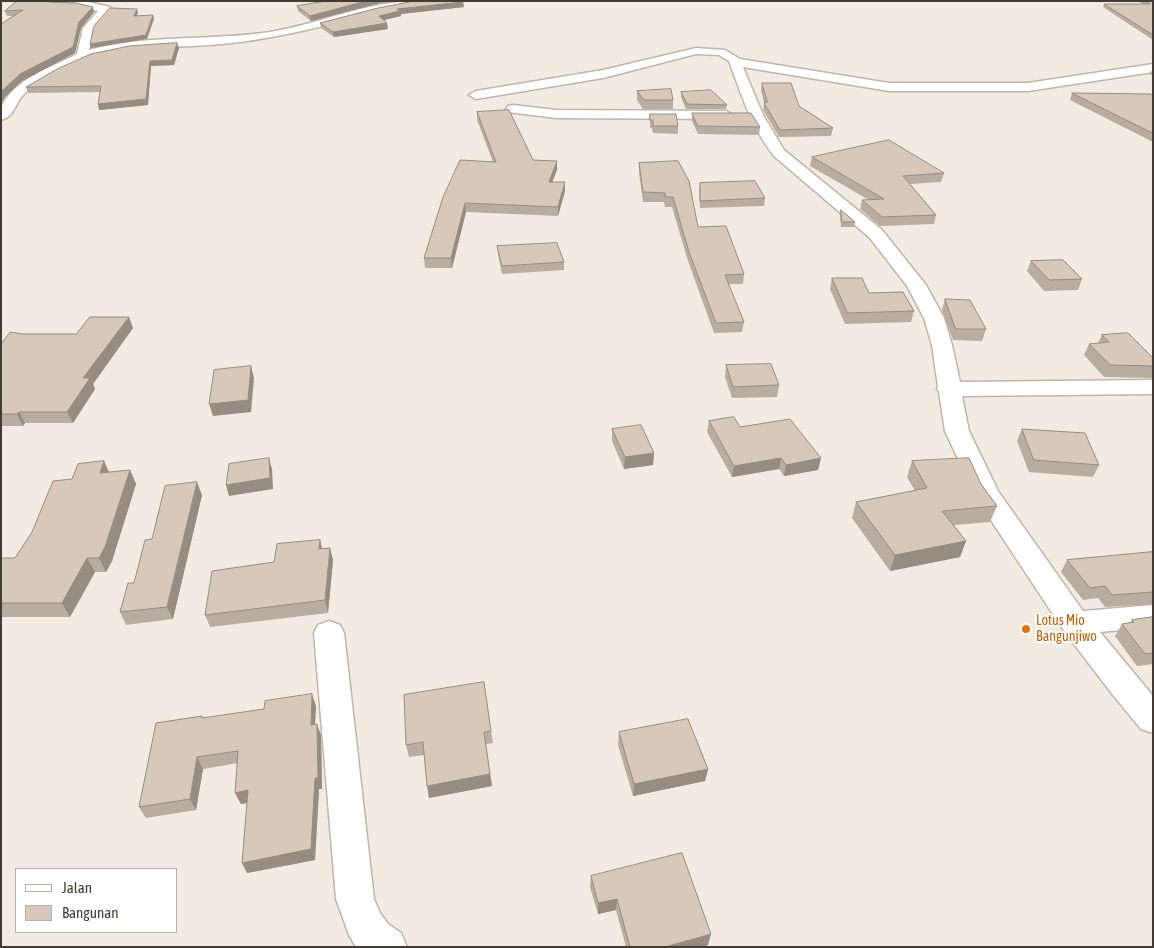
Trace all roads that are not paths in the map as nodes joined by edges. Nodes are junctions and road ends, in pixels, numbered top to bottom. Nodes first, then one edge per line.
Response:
1 (78, 1) edge
2 (413, 1) edge
3 (82, 56) junction
4 (736, 62) junction
5 (1153, 68) edge
6 (476, 95) dead end
7 (513, 109) dead end
8 (1, 116) edge
9 (756, 116) junction
10 (1153, 387) edge
11 (948, 389) junction
12 (1153, 616) edge
13 (1075, 623) junction
14 (330, 633) dead end
15 (1153, 719) edge
16 (387, 947) edge

1 - 3 street
2 - 3 street
3 - 8 street
4 - 5 street
4 - 6 street
4 - 9 street
7 - 9 street
9 - 11 street
10 - 11 street
11 - 13 street
12 - 13 street
13 - 15 street
14 - 16 street

